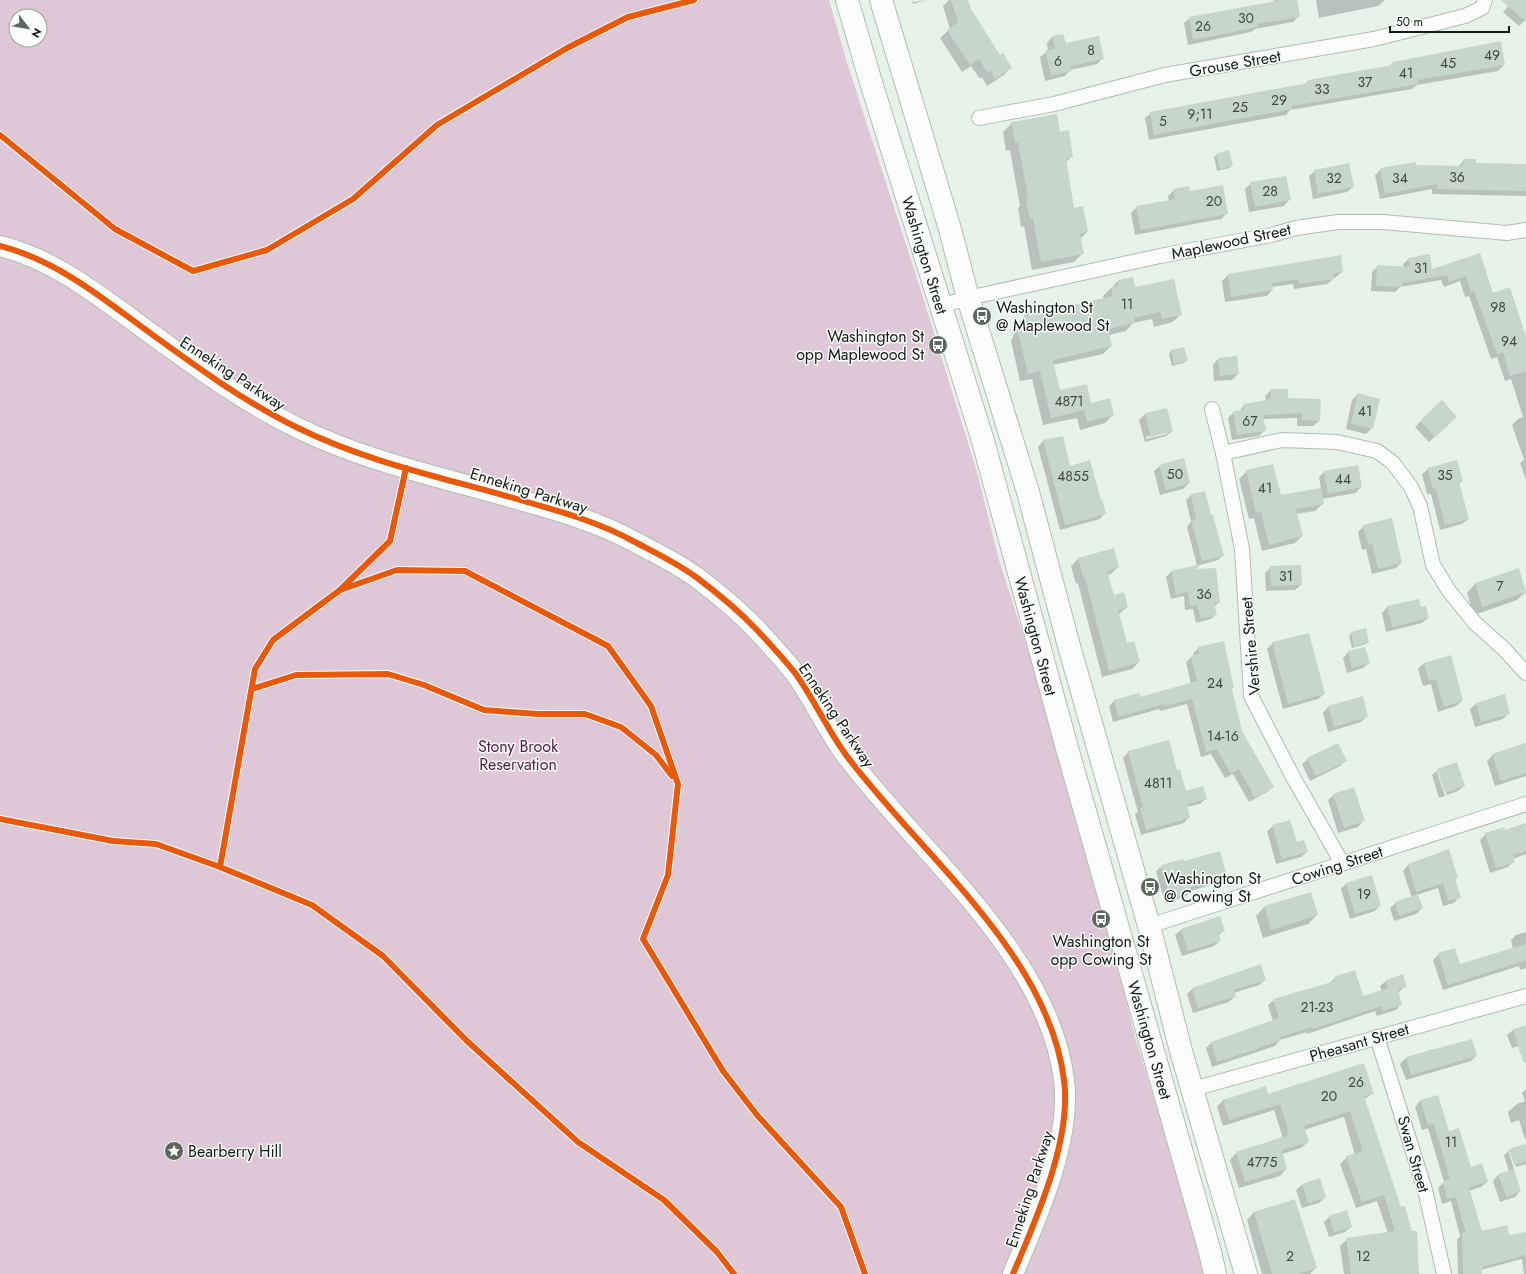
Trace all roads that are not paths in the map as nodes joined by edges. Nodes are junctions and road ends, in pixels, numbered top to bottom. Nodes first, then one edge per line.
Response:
1 (847, 0) edge
2 (881, 0) edge
3 (1485, 0) edge
4 (979, 118) dead end
5 (1526, 230) edge
6 (0, 246) edge
7 (968, 298) junction
8 (941, 306) junction
9 (1212, 409) dead end
10 (1223, 453) junction
11 (1526, 674) edge
12 (1526, 804) edge
13 (1342, 863) junction
14 (1149, 926) junction
15 (1526, 996) edge
16 (1377, 1037) junction
17 (1193, 1089) junction
18 (1013, 1274) edge
19 (1215, 1274) edge
20 (1246, 1274) edge
21 (1444, 1274) edge

1 - 8 main road, Washington Street
2 - 7 main road, Washington Street
3 - 4 street, Grouse Street
5 - 7 street, Maplewood Street
6 - 18 main road, Enneking Parkway
7 - 8 street, Maplewood Street
7 - 14 main road, Washington Street
8 - 19 main road, Washington Street
9 - 10 street, Vershire Street
10 - 11 street
10 - 13 street, Vershire Street
12 - 13 street, Cowing Street
13 - 14 street, Cowing Street
14 - 17 main road, Washington Street
15 - 16 street, Pheasant Street
16 - 17 street, Pheasant Street
16 - 21 street, Swan Street
17 - 20 main road, Washington Street

